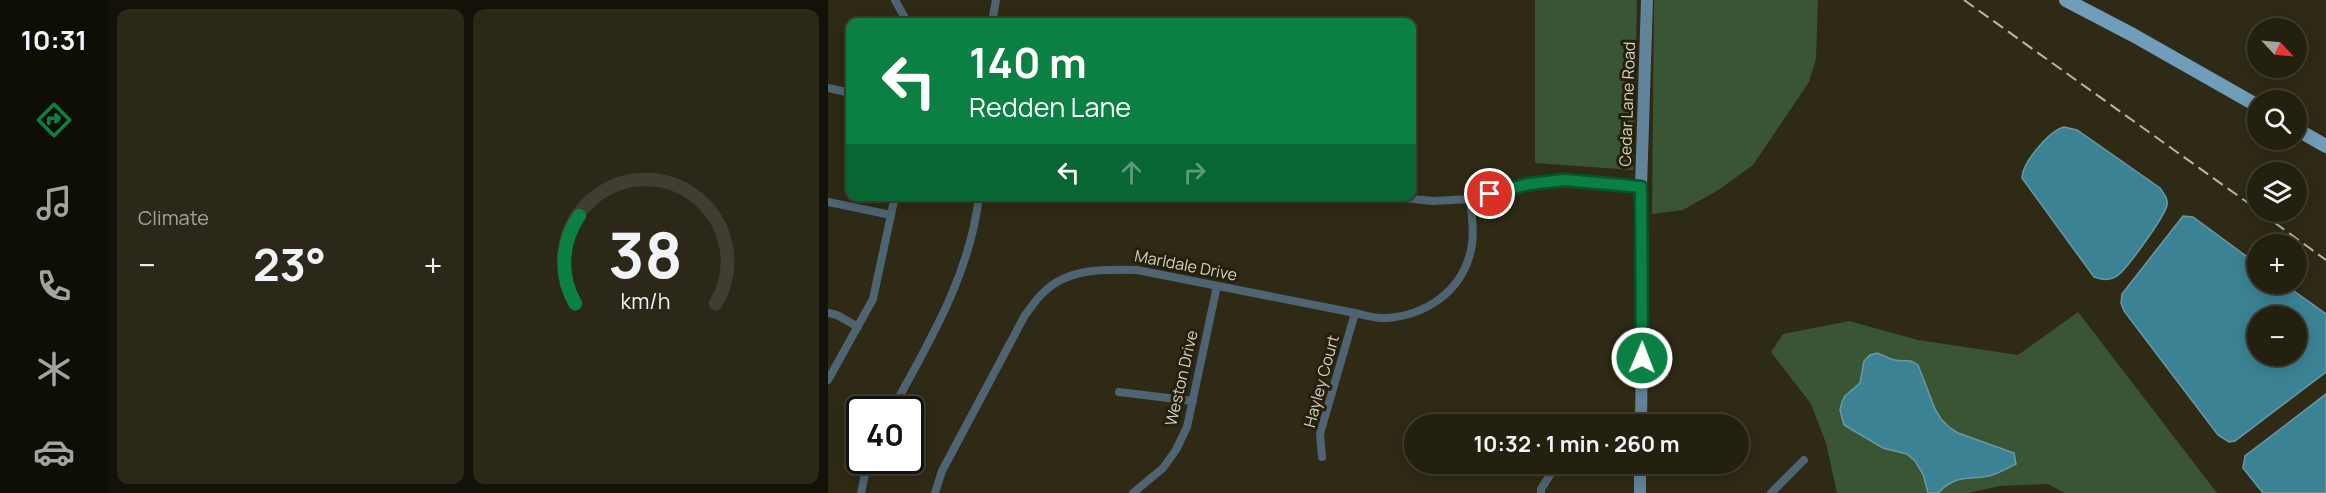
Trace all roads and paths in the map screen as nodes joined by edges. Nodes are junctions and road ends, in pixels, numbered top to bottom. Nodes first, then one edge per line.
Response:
1 (895, 0) edge
2 (996, 0) edge
3 (1647, 0) edge
4 (2066, 0) edge
5 (905, 18) edge
6 (993, 18) edge
7 (828, 88) edge
8 (846, 92) edge
9 (2247, 100) edge
10 (2307, 135) edge
11 (2326, 146) edge
12 (1641, 187) junction
13 (1416, 199) edge
14 (1470, 199) junction
15 (894, 201) edge
16 (978, 201) edge
17 (828, 202) edge
18 (891, 215) junction
19 (1217, 286) junction
20 (828, 313) edge
21 (1355, 313) junction
22 (858, 327) junction
23 (828, 380) edge
24 (1119, 392) dead end
25 (900, 396) edge
26 (1193, 401) junction
27 (1641, 414) edge
28 (1322, 457) dead end
29 (1804, 460) dead end
30 (865, 474) edge
31 (1640, 474) edge
32 (1551, 475) dead end
33 (861, 493) edge
34 (934, 493) edge
35 (1132, 493) edge
36 (1541, 493) edge
37 (1640, 493) edge
38 (1771, 493) edge

1 - 5 street
2 - 6 street
3 - 12 street, Cedar Lane Road
4 - 9 main road
7 - 8 street
10 - 11 main road
12 - 14 street
12 - 27 street, Cedar Lane Road
13 - 14 street
14 - 21 street, Marldale Drive
15 - 18 street
16 - 25 street
17 - 18 street
18 - 22 street
19 - 21 street, Marldale Drive
19 - 26 street, Weston Drive
19 - 34 street, Marldale Drive
20 - 22 street
21 - 28 street, Hayley Court
22 - 23 street
24 - 26 street
26 - 35 street, Weston Drive
29 - 38 street
30 - 33 street
31 - 37 street
32 - 36 street

